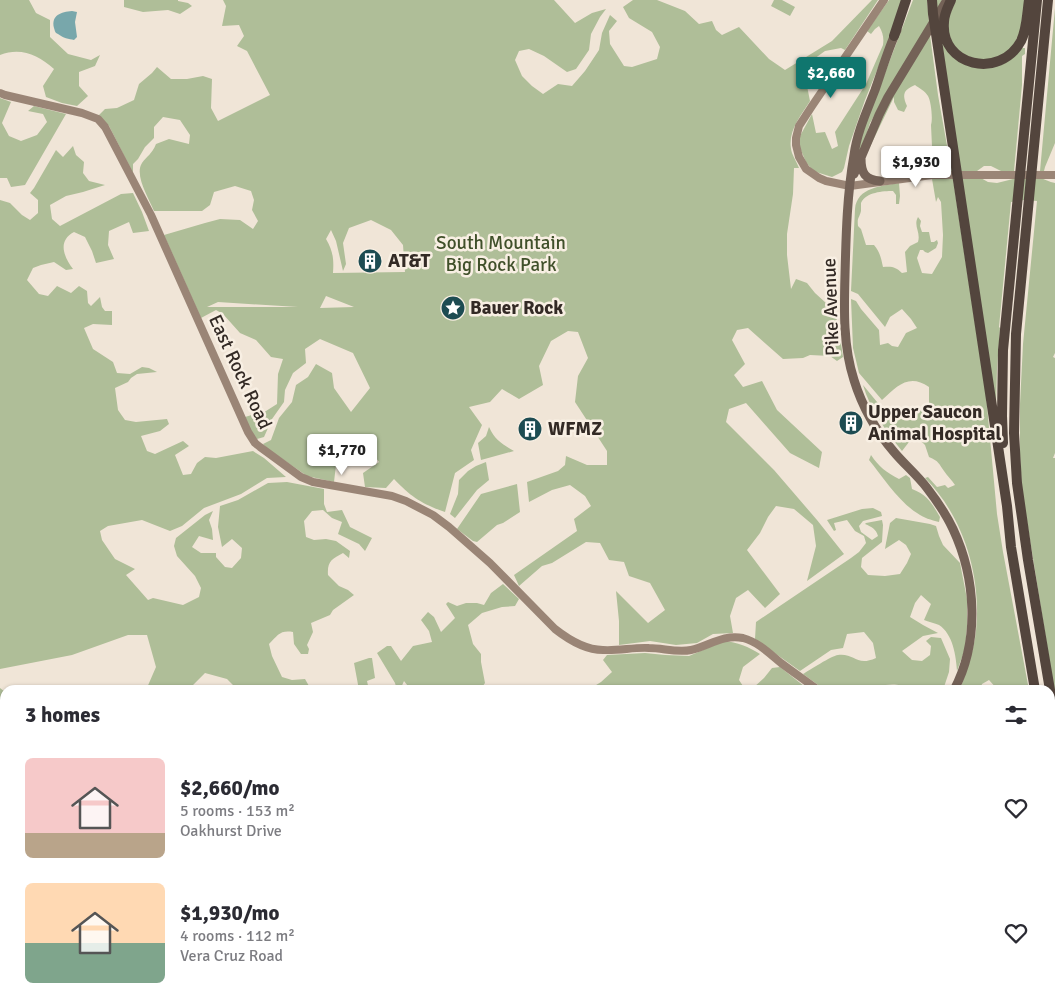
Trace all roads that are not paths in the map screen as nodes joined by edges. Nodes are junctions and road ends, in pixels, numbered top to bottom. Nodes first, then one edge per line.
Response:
1 (884, 0) edge
2 (906, 0) edge
3 (910, 0) edge
4 (932, 0) edge
5 (951, 0) edge
6 (1030, 0) edge
7 (1037, 0) edge
8 (1048, 0) edge
9 (944, 4) edge
10 (894, 36) junction
11 (0, 93) edge
12 (861, 156) junction
13 (1055, 174) edge
14 (880, 182) junction
15 (850, 186) junction
16 (1006, 506) junction
17 (811, 685) edge
18 (956, 685) edge
19 (1034, 685) edge
20 (1049, 685) edge

1 - 15 street
2 - 10 highway
3 - 10 main road, Pike Avenue
4 - 16 highway
5 - 6 highway
7 - 16 highway
8 - 20 highway
9 - 12 main road, Pike Avenue
10 - 15 main road, Pike Avenue
11 - 17 street, East Rock Road
12 - 14 main road
12 - 15 main road, Pike Avenue
13 - 14 street
14 - 15 street
15 - 18 main road, Pike Avenue
16 - 19 highway

